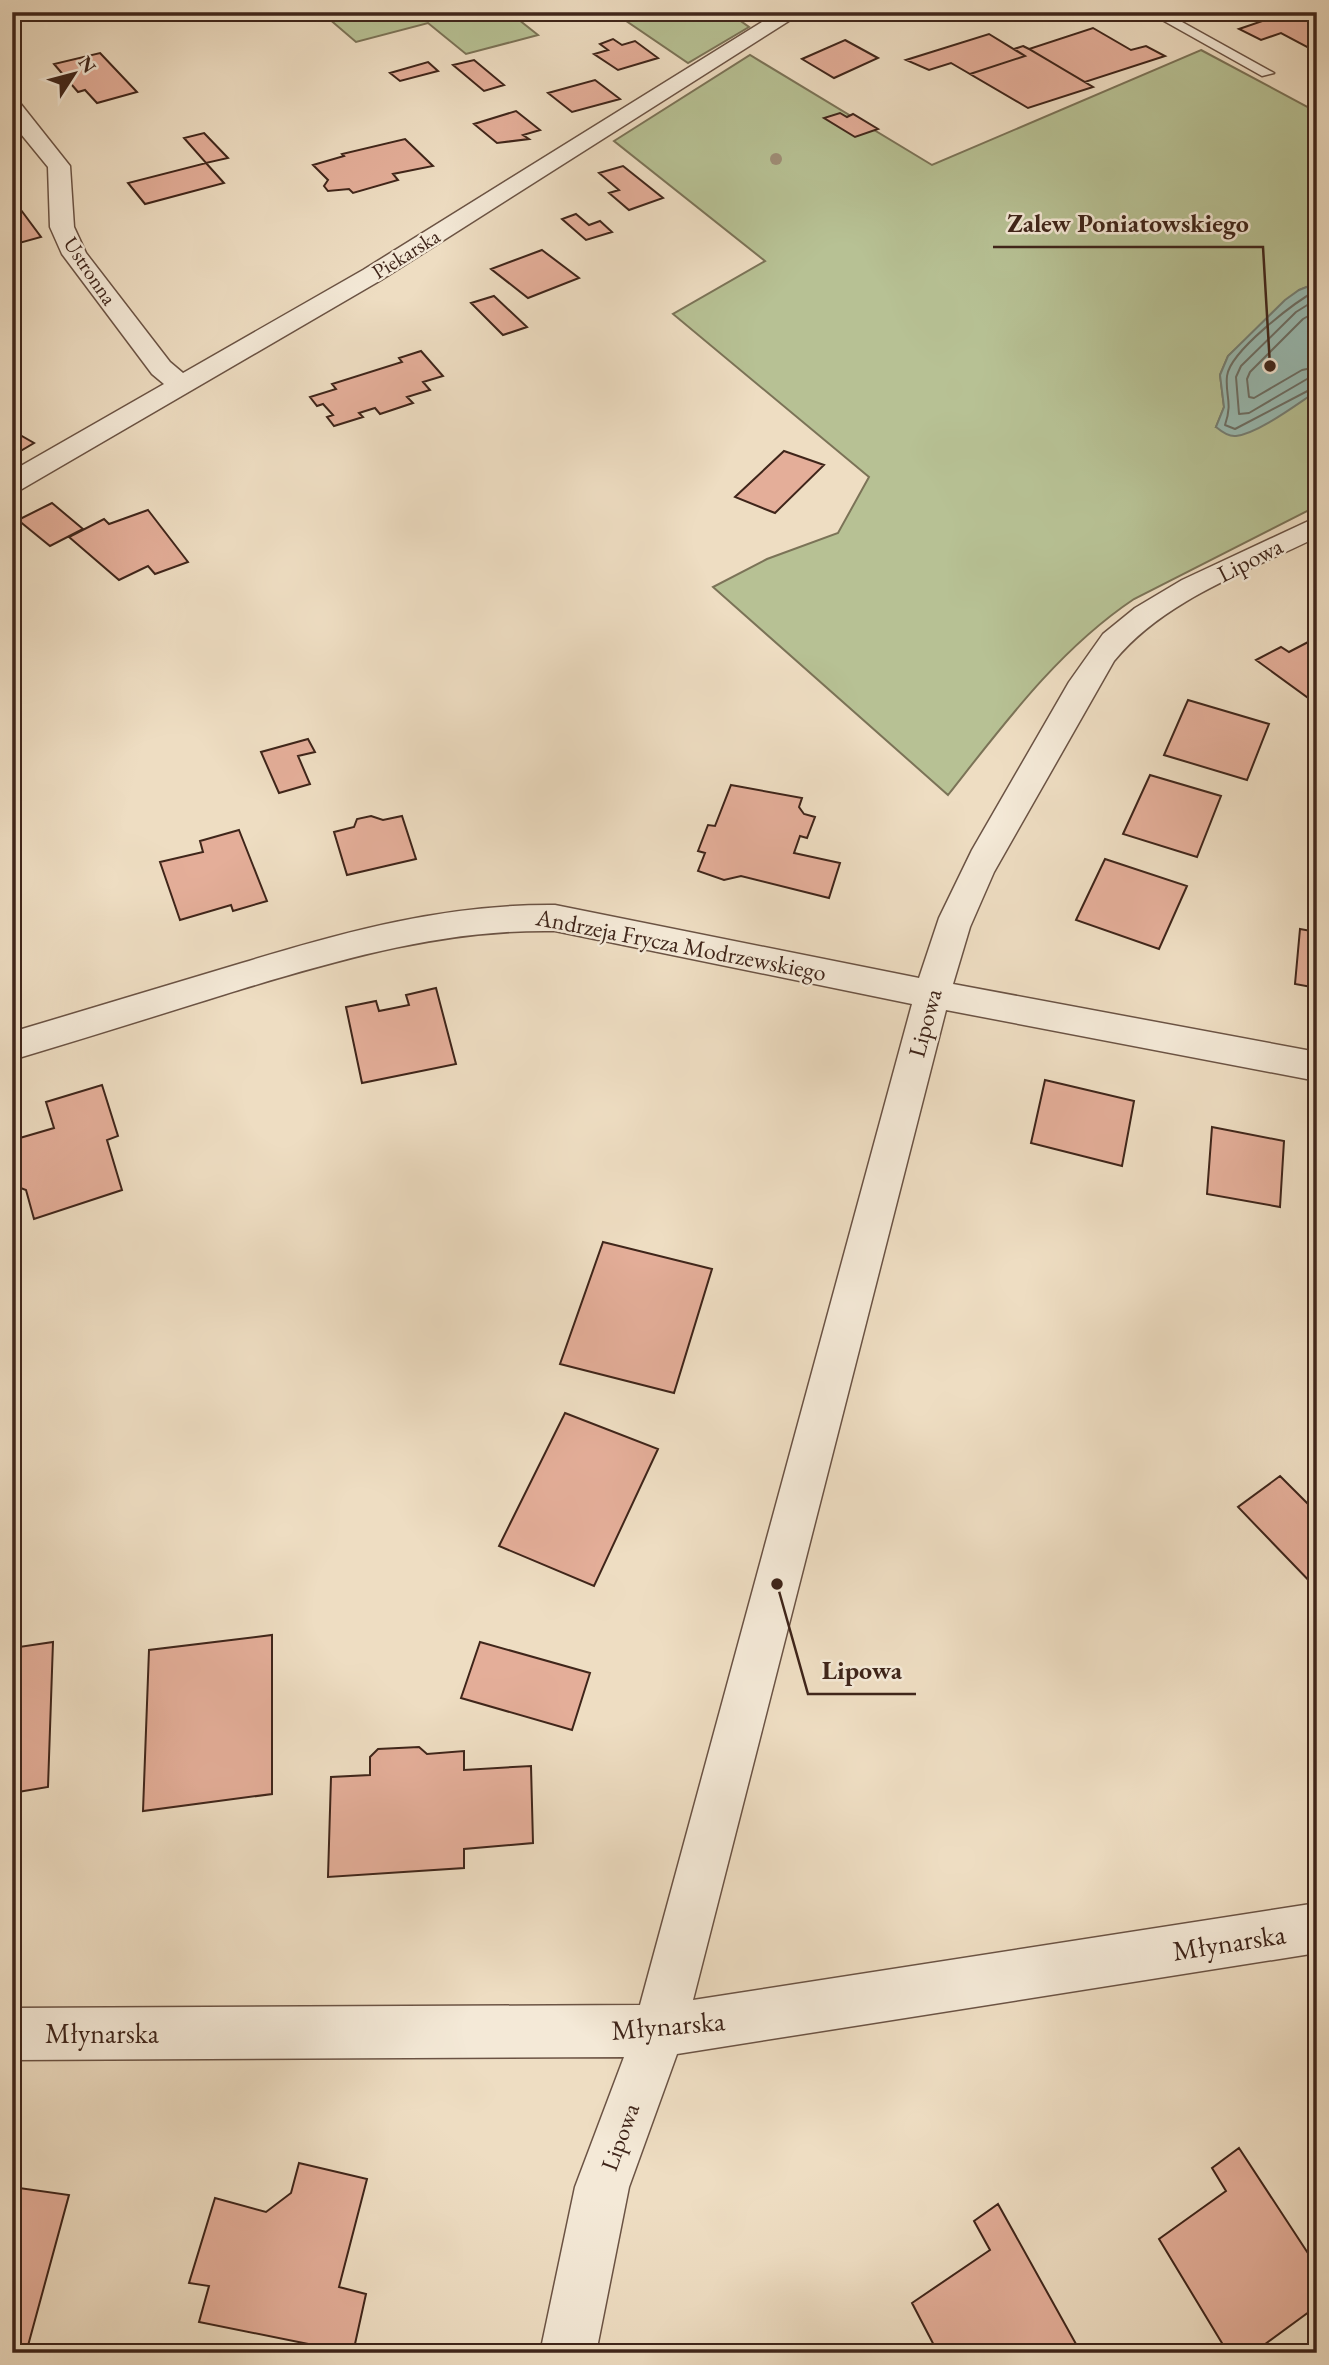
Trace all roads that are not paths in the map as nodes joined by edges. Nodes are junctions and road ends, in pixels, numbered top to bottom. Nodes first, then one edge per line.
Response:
1 (793, 12) edge
2 (1154, 12) edge
3 (1267, 73) dead end
4 (12, 108) edge
5 (180, 384) junction
6 (12, 483) edge
7 (1317, 526) edge
8 (932, 994) junction
9 (12, 1046) edge
10 (1317, 1067) edge
11 (1317, 1928) edge
12 (659, 2031) junction
13 (12, 2034) edge
14 (568, 2353) edge

1 - 5 street, Piekarska
2 - 3 lane
4 - 5 street, Ustronna
5 - 6 street, Piekarska
7 - 8 street, Lipowa
8 - 9 street, Andrzeja Frycza Modrzewskiego
8 - 10 street, Andrzeja Frycza Modrzewskiego
8 - 12 street, Lipowa
11 - 12 street, Młynarska
12 - 13 street, Młynarska
12 - 14 street, Lipowa

